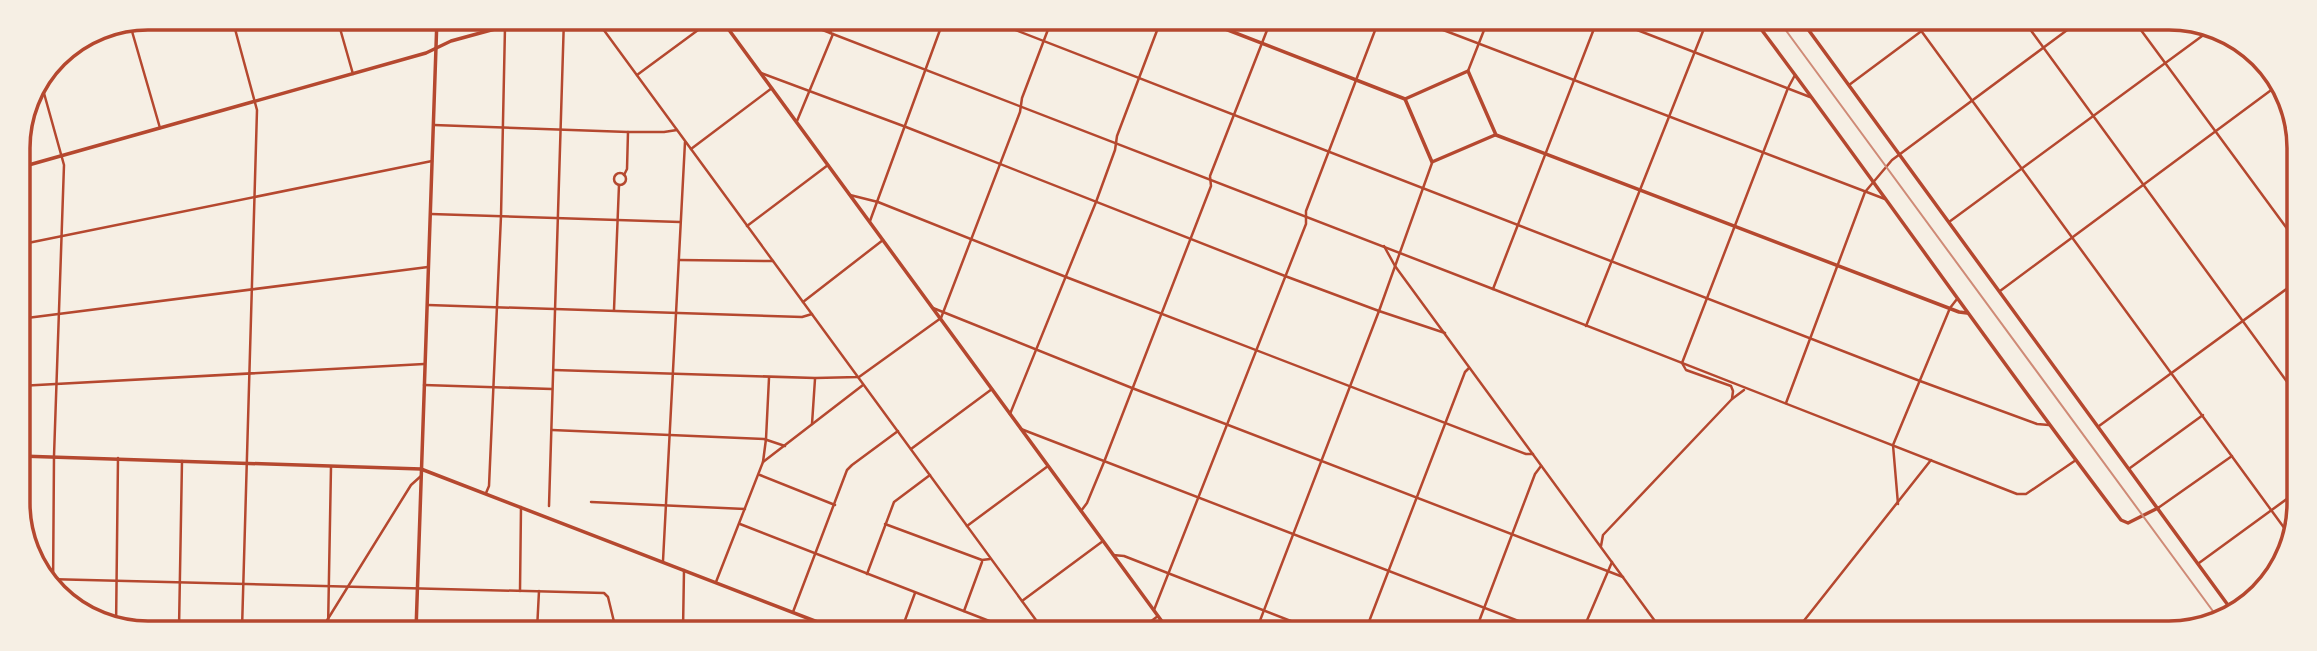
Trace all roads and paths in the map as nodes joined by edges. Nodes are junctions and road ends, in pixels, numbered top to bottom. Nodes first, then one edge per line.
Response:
1 (235, 30) edge
2 (340, 30) edge
3 (437, 30) edge
4 (494, 30) edge
5 (506, 30) edge
6 (564, 30) edge
7 (605, 30) edge
8 (698, 30) edge
9 (729, 30) edge
10 (824, 30) edge
11 (833, 30) edge
12 (940, 30) edge
13 (1017, 30) edge
14 (1048, 30) edge
15 (1157, 30) edge
16 (1229, 30) edge
17 (1268, 30) edge
18 (1375, 30) edge
19 (1443, 30) edge
20 (1484, 30) edge
21 (1593, 30) edge
22 (1638, 30) edge
23 (1703, 30) edge
24 (1762, 30) edge
25 (1809, 30) edge
26 (2030, 30) edge
27 (2067, 30) edge
28 (2141, 30) edge
29 (132, 31) edge
30 (1921, 31) joint
31 (832, 33) junction
32 (2203, 35) edge
33 (1044, 40) junction
34 (1263, 43) junction
35 (1479, 44) junction
36 (2043, 47) junction
37 (437, 49) junction
38 (1695, 51) junction
39 (2165, 63) junction
40 (926, 70) junction
41 (1468, 72) junction
42 (761, 73) junction
43 (353, 74) junction
44 (637, 75) junction
45 (1795, 75) junction
46 (1139, 78) junction
47 (1356, 80) junction
48 (1573, 80) junction
49 (1849, 85) junction
50 (772, 88) junction
51 (1788, 88) junction
52 (810, 90) junction
53 (2271, 90) edge
54 (44, 93) edge
55 (1811, 97) junction
56 (1405, 99) junction
57 (1971, 100) junction
58 (256, 101) junction
59 (1020, 107) junction
60 (1234, 114) junction
61 (2093, 116) junction
62 (1669, 117) junction
63 (797, 121) junction
64 (434, 125) junction
65 (502, 127) junction
66 (906, 127) junction
67 (160, 128) junction
68 (560, 129) junction
69 (677, 130) junction
70 (2215, 131) junction
71 (628, 132) junction
72 (1496, 135) junction
73 (685, 142) junction
74 (1116, 144) junction
75 (691, 149) junction
76 (1329, 152) junction
77 (1545, 153) junction
78 (1763, 153) junction
79 (1899, 155) junction
80 (62, 156) junction
81 (432, 161) junction
82 (1433, 162) junction
83 (30, 165) edge
84 (828, 165) junction
85 (1000, 165) junction
86 (2021, 169) junction
87 (624, 175) junction
88 (1211, 180) junction
89 (1873, 181) junction
90 (619, 185) junction
91 (2143, 185) junction
92 (1424, 189) junction
93 (1640, 189) junction
94 (1865, 192) junction
95 (850, 195) junction
96 (255, 197) junction
97 (1887, 200) junction
98 (878, 202) junction
99 (1096, 202) junction
100 (431, 214) junction
101 (501, 216) junction
102 (1306, 217) junction
103 (557, 218) junction
104 (617, 220) junction
105 (870, 221) junction
106 (680, 222) junction
107 (1949, 222) junction
108 (747, 226) junction
109 (1518, 226) junction
110 (1735, 226) junction
111 (2287, 228) edge
112 (61, 237) junction
113 (2071, 237) junction
114 (971, 239) junction
115 (1190, 239) junction
116 (883, 240) junction
117 (30, 243) edge
118 (1384, 246) junction
119 (1399, 253) junction
120 (678, 260) junction
121 (773, 261) junction
122 (1612, 261) junction
123 (1395, 265) junction
124 (1838, 266) junction
125 (428, 267) junction
126 (1285, 276) junction
127 (1066, 277) junction
128 (2287, 288) edge
129 (1493, 289) junction
130 (251, 290) junction
131 (2000, 290) junction
132 (1707, 298) junction
133 (1957, 299) junction
134 (803, 302) junction
135 (427, 305) junction
136 (497, 307) junction
137 (556, 308) junction
138 (933, 308) junction
139 (1950, 308) junction
140 (614, 310) junction
141 (676, 312) junction
142 (1379, 312) junction
143 (943, 313) junction
144 (1967, 313) junction
145 (59, 314) junction
146 (812, 314) junction
147 (1161, 314) junction
148 (30, 318) edge
149 (940, 318) junction
150 (2242, 321) junction
151 (1587, 326) junction
152 (1445, 333) junction
153 (1811, 337) junction
154 (1037, 350) junction
155 (1256, 351) junction
156 (1682, 363) junction
157 (424, 364) junction
158 (1470, 368) junction
159 (554, 370) junction
160 (673, 373) junction
161 (2171, 373) junction
162 (248, 374) junction
163 (769, 377) junction
164 (859, 377) junction
165 (815, 378) junction
166 (1920, 380) junction
167 (2287, 382) edge
168 (864, 384) junction
169 (56, 385) junction
170 (424, 385) junction
171 (30, 386) edge
172 (1351, 386) junction
173 (493, 387) junction
174 (1132, 388) junction
175 (552, 389) junction
176 (992, 389) junction
177 (1746, 389) junction
178 (1732, 399) junction
179 (1786, 403) junction
180 (1010, 414) junction
181 (2203, 415) junction
182 (813, 424) junction
183 (1228, 425) junction
184 (1446, 425) junction
185 (2049, 425) junction
186 (2099, 426) junction
187 (1021, 429) junction
188 (552, 430) junction
189 (898, 431) junction
190 (670, 435) junction
191 (766, 439) junction
192 (1893, 445) junction
193 (785, 446) junction
194 (911, 449) junction
195 (1533, 454) junction
196 (30, 456) edge
197 (54, 456) junction
198 (2232, 456) junction
199 (118, 458) junction
200 (1930, 460) junction
201 (2076, 460) junction
202 (182, 461) junction
203 (763, 462) junction
204 (1104, 462) junction
205 (1322, 462) junction
206 (247, 464) junction
207 (1048, 466) junction
208 (1542, 466) junction
209 (331, 467) junction
210 (2130, 468) junction
211 (421, 469) junction
212 (759, 475) junction
213 (930, 475) junction
214 (421, 476) junction
215 (486, 493) junction
216 (1199, 499) junction
217 (1417, 499) junction
218 (2287, 499) edge
219 (591, 502) dead end
220 (666, 504) junction
221 (1898, 504) junction
222 (835, 505) junction
223 (521, 506) junction
224 (548, 506) dead end
225 (2158, 508) junction
226 (745, 509) junction
227 (1081, 511) junction
228 (2271, 511) junction
229 (740, 524) junction
230 (885, 524) junction
231 (967, 526) junction
232 (2284, 528) edge
233 (1590, 533) junction
234 (1513, 535) junction
235 (1603, 535) junction
236 (1294, 536) junction
237 (1103, 541) junction
238 (1602, 549) junction
239 (816, 554) junction
240 (1113, 555) junction
241 (990, 559) junction
242 (982, 560) junction
243 (663, 561) junction
244 (1612, 562) junction
245 (2198, 564) junction
246 (684, 569) junction
247 (1606, 571) junction
248 (1389, 572) junction
249 (867, 574) junction
250 (1170, 574) junction
251 (54, 575) edge
252 (1623, 577) junction
253 (57, 579) edge
254 (117, 580) junction
255 (180, 582) junction
256 (716, 582) junction
257 (242, 584) junction
258 (328, 586) junction
259 (346, 586) junction
260 (417, 588) junction
261 (520, 591) junction
262 (539, 591) junction
263 (915, 593) junction
264 (1022, 601) junction
265 (2228, 605) edge
266 (1484, 608) junction
267 (1154, 610) junction
268 (1265, 610) junction
269 (964, 611) junction
270 (793, 612) junction
271 (1158, 616) junction
272 (116, 617) edge
273 (328, 618) junction
274 (179, 621) edge
275 (242, 621) edge
276 (326, 621) edge
277 (415, 621) edge
278 (537, 621) edge
279 (614, 621) edge
280 (683, 621) edge
281 (816, 621) edge
282 (905, 621) edge
283 (988, 621) edge
284 (1037, 621) edge
285 (1151, 621) edge
286 (1162, 621) edge
287 (1260, 621) edge
288 (1292, 621) edge
289 (1369, 621) edge
290 (1479, 621) edge
291 (1518, 621) edge
292 (1586, 621) edge
293 (1655, 621) edge
294 (1804, 621) edge

1 - 58 street
2 - 43 street
3 - 37 main road
4 - 37 main road
5 - 65 street
6 - 68 street
7 - 44 street
8 - 44 street
9 - 42 main road
10 - 31 street
11 - 31 street
12 - 40 street
13 - 33 street
14 - 33 street
15 - 46 street
16 - 34 main road
17 - 34 street
18 - 47 street
19 - 35 street
20 - 35 street
21 - 48 street
22 - 38 street
23 - 38 street
24 - 45 main road
25 - 49 main road
26 - 36 street
27 - 36 street
28 - 39 street
29 - 67 street
30 - 49 street
30 - 57 street
31 - 40 street
31 - 52 street
32 - 39 street
33 - 46 street
33 - 59 street
34 - 47 main road
34 - 60 street
35 - 41 street
35 - 48 street
36 - 57 street
36 - 61 street
37 - 43 main road
37 - 64 main road
38 - 51 street
38 - 62 street
39 - 61 street
39 - 70 street
40 - 59 street
40 - 66 street
41 - 56 main road
41 - 72 main road
42 - 50 main road
42 - 52 street
43 - 58 main road
44 - 69 street
45 - 51 street
45 - 55 main road
46 - 60 street
46 - 74 street
47 - 56 main road
47 - 76 street
48 - 62 street
48 - 77 street
49 - 79 main road
50 - 63 main road
50 - 75 street
51 - 55 street
51 - 78 street
52 - 63 street
52 - 66 street
53 - 70 street
54 - 80 street
55 - 89 main road
56 - 82 main road
57 - 79 street
57 - 86 street
58 - 67 main road
58 - 96 street
59 - 74 street
59 - 85 street
60 - 76 street
60 - 88 street
61 - 86 street
61 - 91 street
62 - 78 street
62 - 93 street
63 - 84 main road
64 - 65 street
64 - 81 main road
65 - 68 street
65 - 101 street
66 - 85 street
66 - 98 street
67 - 80 main road
68 - 71 street
68 - 103 street
69 - 71 street
69 - 73 street
70 - 91 street
70 - 111 street
71 - 87 street
72 - 77 main road
72 - 82 main road
73 - 75 street
73 - 106 street
74 - 88 street
74 - 99 street
75 - 108 street
76 - 92 street
76 - 102 street
77 - 93 main road
77 - 109 street
78 - 94 street
78 - 110 street
79 - 89 street
79 - 107 main road
80 - 83 main road
80 - 112 street
81 - 96 street
81 - 100 main road
82 - 92 street
84 - 95 main road
84 - 108 street
85 - 99 street
85 - 114 street
86 - 107 street
86 - 113 street
87 - 90 street
87 - 90 street
88 - 102 street
88 - 115 street
89 - 94 street
89 - 97 main road
90 - 104 street
91 - 113 street
91 - 150 street
92 - 109 street
92 - 119 street
93 - 110 main road
93 - 122 street
94 - 97 street
94 - 124 street
95 - 98 street
95 - 105 main road
96 - 112 street
96 - 130 street
97 - 133 main road
98 - 105 street
98 - 114 street
99 - 115 street
99 - 127 street
100 - 101 street
100 - 125 main road
101 - 103 street
101 - 136 street
102 - 118 street
102 - 126 street
103 - 104 street
103 - 137 street
104 - 106 street
104 - 140 street
105 - 116 main road
106 - 120 street
107 - 131 main road
108 - 121 street
109 - 122 street
109 - 129 street
110 - 124 main road
110 - 132 street
112 - 117 street
112 - 145 street
113 - 131 street
113 - 161 street
114 - 127 street
114 - 143 street
115 - 126 street
115 - 147 street
116 - 134 street
116 - 138 main road
118 - 119 street
118 - 123 street
119 - 123 street
119 - 129 street
120 - 121 street
120 - 141 street
121 - 134 street
122 - 132 street
122 - 151 street
123 - 142 street
123 - 152 street
124 - 139 main road
124 - 153 street
125 - 130 street
125 - 135 main road
126 - 142 street
126 - 155 street
127 - 147 street
127 - 154 street
128 - 150 street
129 - 151 street
130 - 145 street
130 - 162 street
131 - 186 main road
132 - 153 street
132 - 156 street
133 - 139 street
133 - 144 main road
134 - 146 street
135 - 136 street
135 - 157 main road
136 - 137 street
136 - 173 street
137 - 140 street
137 - 159 street
138 - 143 street
138 - 149 main road
139 - 144 main road
139 - 166 street
140 - 141 street
141 - 146 street
141 - 160 street
142 - 152 street
142 - 172 street
143 - 149 street
143 - 154 street
144 - 185 main road
145 - 148 street
145 - 169 street
146 - 164 street
147 - 155 street
147 - 174 street
149 - 164 street
149 - 176 main road
150 - 161 street
150 - 167 street
151 - 156 street
152 - 158 street
153 - 166 street
153 - 179 street
154 - 174 street
154 - 180 street
155 - 172 street
155 - 183 street
156 - 177 street
156 - 178 street
157 - 162 street
157 - 170 main road
158 - 184 street
158 - 195 street
159 - 160 street
159 - 175 street
160 - 163 street
160 - 190 street
161 - 181 street
161 - 186 street
162 - 169 street
162 - 206 street
163 - 165 street
163 - 191 street
164 - 165 street
164 - 168 street
165 - 182 street
166 - 185 street
166 - 192 street
168 - 182 street
168 - 189 street
169 - 171 street
169 - 197 street
170 - 173 street
170 - 211 main road
172 - 184 street
172 - 205 street
173 - 175 street
173 - 215 street
174 - 183 street
174 - 204 street
175 - 188 street
176 - 180 main road
176 - 194 street
177 - 178 street
177 - 179 street
178 - 235 street
179 - 192 street
180 - 187 main road
181 - 198 street
181 - 210 street
182 - 193 street
183 - 205 street
183 - 216 street
184 - 195 street
184 - 217 street
185 - 201 main road
186 - 210 main road
187 - 204 street
187 - 207 main road
188 - 190 street
188 - 224 street
189 - 194 street
189 - 222 street
190 - 191 street
190 - 220 street
191 - 193 street
191 - 203 street
192 - 200 street
192 - 221 street
193 - 203 street
194 - 213 street
195 - 208 street
196 - 197 main road
197 - 199 main road
197 - 251 street
198 - 225 street
198 - 228 street
199 - 202 main road
199 - 254 street
200 - 201 street
200 - 221 street
201 - 225 main road
202 - 206 main road
202 - 255 street
203 - 212 street
204 - 216 street
204 - 227 street
205 - 217 street
205 - 236 street
206 - 209 main road
206 - 257 street
207 - 227 main road
207 - 231 street
208 - 233 street
208 - 234 street
209 - 211 main road
209 - 258 street
210 - 225 main road
211 - 214 main road
211 - 215 main road
212 - 222 street
212 - 226 street
213 - 230 street
213 - 231 street
214 - 259 street
214 - 260 main road
215 - 223 main road
216 - 236 street
216 - 250 street
217 - 234 street
217 - 248 street
218 - 228 street
219 - 220 street
220 - 226 street
220 - 243 street
221 - 294 street
222 - 239 street
223 - 243 main road
223 - 261 street
225 - 245 main road
226 - 229 street
227 - 237 main road
228 - 232 street
228 - 245 street
229 - 239 street
229 - 256 street
230 - 242 street
230 - 249 street
231 - 241 street
233 - 235 street
233 - 238 street
234 - 247 street
234 - 266 street
235 - 238 street
236 - 248 street
236 - 268 street
237 - 240 main road
237 - 264 street
238 - 244 street
239 - 249 street
239 - 270 street
240 - 250 street
240 - 267 main road
241 - 242 street
241 - 264 street
242 - 269 street
243 - 246 main road
244 - 247 street
244 - 252 street
245 - 265 main road
246 - 256 main road
246 - 280 street
247 - 252 street
247 - 292 street
248 - 266 street
248 - 289 street
249 - 263 street
250 - 267 street
250 - 268 street
252 - 293 street
253 - 254 street
254 - 255 street
254 - 272 street
255 - 257 street
255 - 274 street
256 - 270 main road
257 - 258 street
257 - 275 street
258 - 259 street
258 - 273 street
259 - 260 street
259 - 273 street
260 - 261 street
260 - 277 main road
261 - 262 street
262 - 278 street
262 - 279 street
263 - 269 street
263 - 282 street
264 - 284 street
266 - 290 street
266 - 291 street
267 - 271 main road
268 - 287 street
268 - 288 street
269 - 283 street
270 - 281 main road
271 - 285 street
271 - 286 main road
273 - 276 street

